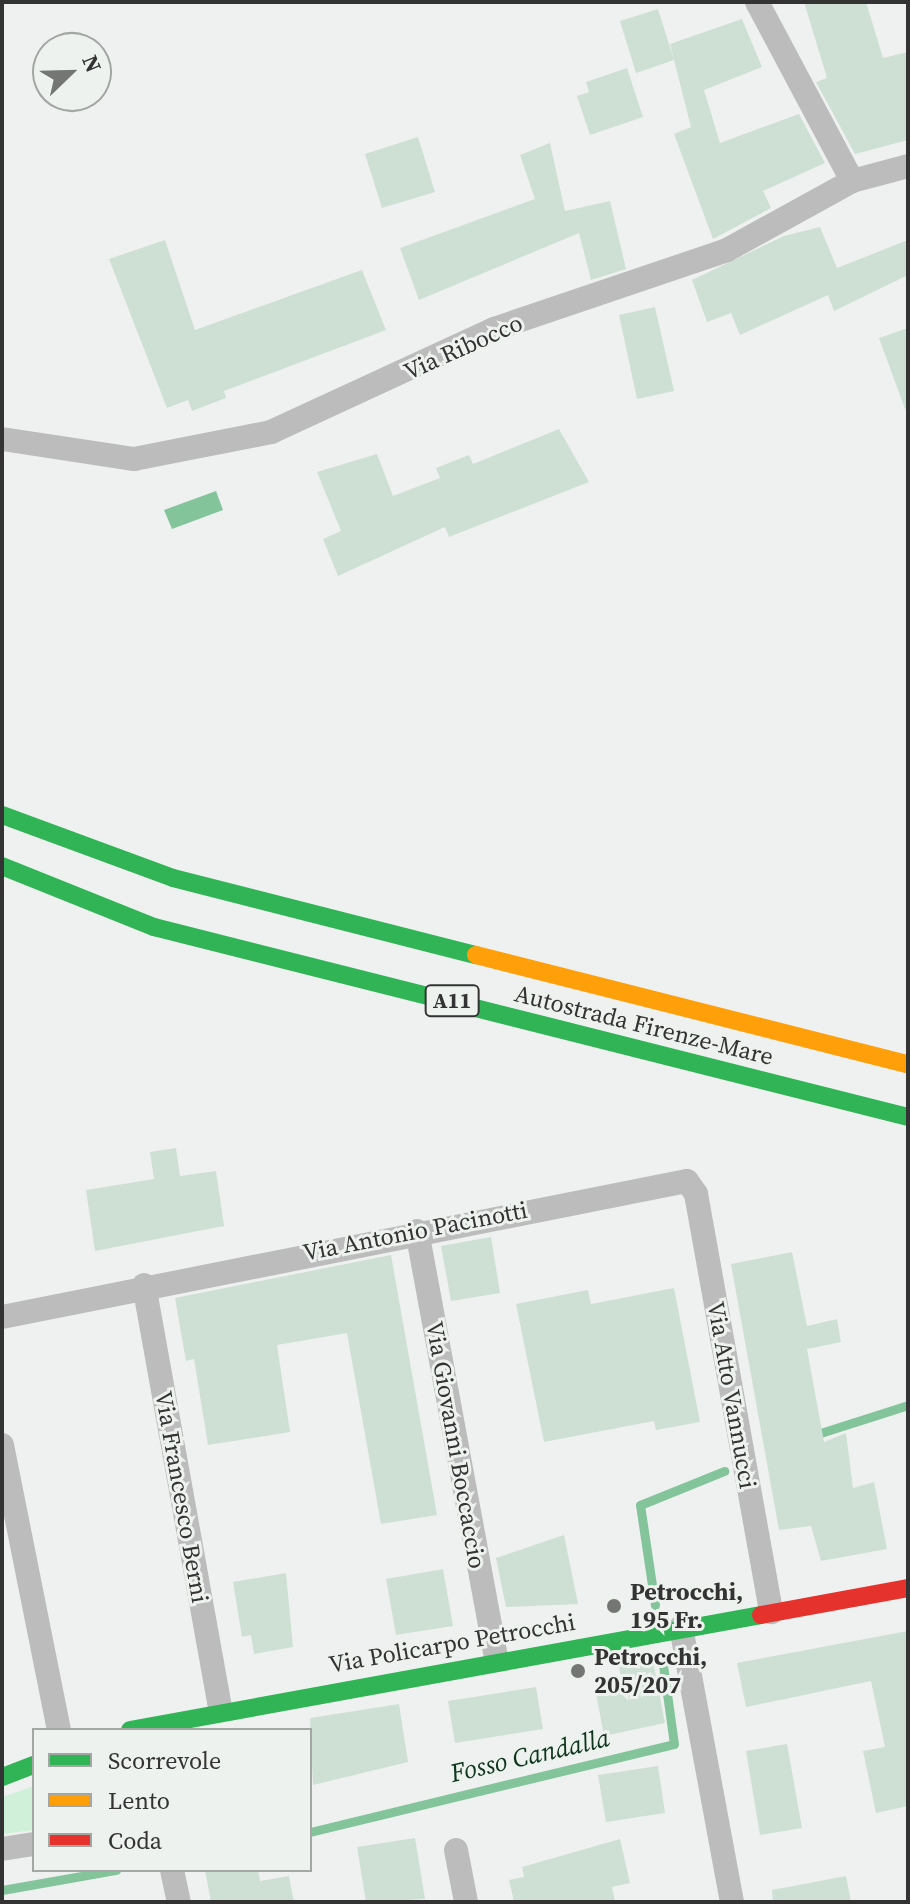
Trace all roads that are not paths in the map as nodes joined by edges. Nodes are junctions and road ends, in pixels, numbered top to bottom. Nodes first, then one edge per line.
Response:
1 (757, 2) edge
2 (908, 166) edge
3 (852, 181) junction
4 (2, 439) edge
5 (2, 815) edge
6 (2, 866) edge
7 (908, 1064) edge
8 (908, 1117) edge
9 (687, 1181) joint
10 (417, 1231) junction
11 (144, 1285) junction
12 (2, 1317) edge
13 (2, 1445) edge
14 (908, 1588) edge
15 (771, 1612) junction
16 (681, 1627) junction
17 (496, 1659) junction
18 (220, 1709) junction
19 (59, 1728) edge
20 (141, 1728) edge
21 (32, 1766) edge
22 (2, 1777) edge
23 (32, 1844) edge
24 (2, 1849) edge
25 (456, 1850) dead end
26 (172, 1872) edge
27 (179, 1902) edge
28 (466, 1902) edge
29 (732, 1902) edge

1 - 3 street
2 - 3 street, Via Ribocco
3 - 4 street, Via Ribocco
5 - 7 main road, Autostrada Firenze-Mare / A11
6 - 8 main road, Autostrada Firenze-Mare / A11
9 - 10 street, Via Antonio Pacinotti
9 - 15 street, Via Atto Vannucci
10 - 11 street, Via Antonio Pacinotti
10 - 17 street, Via Giovanni Boccaccio
11 - 12 street, Via Antonio Pacinotti
11 - 18 street, Via Francesco Berni
13 - 19 street
14 - 15 main road, Via Policarpo Petrocchi
15 - 16 main road, Via Policarpo Petrocchi
16 - 17 main road, Via Policarpo Petrocchi
16 - 29 street
17 - 18 main road, Via Policarpo Petrocchi
18 - 20 main road, Via Policarpo Petrocchi
21 - 22 main road
23 - 24 street
25 - 28 street
26 - 27 street

